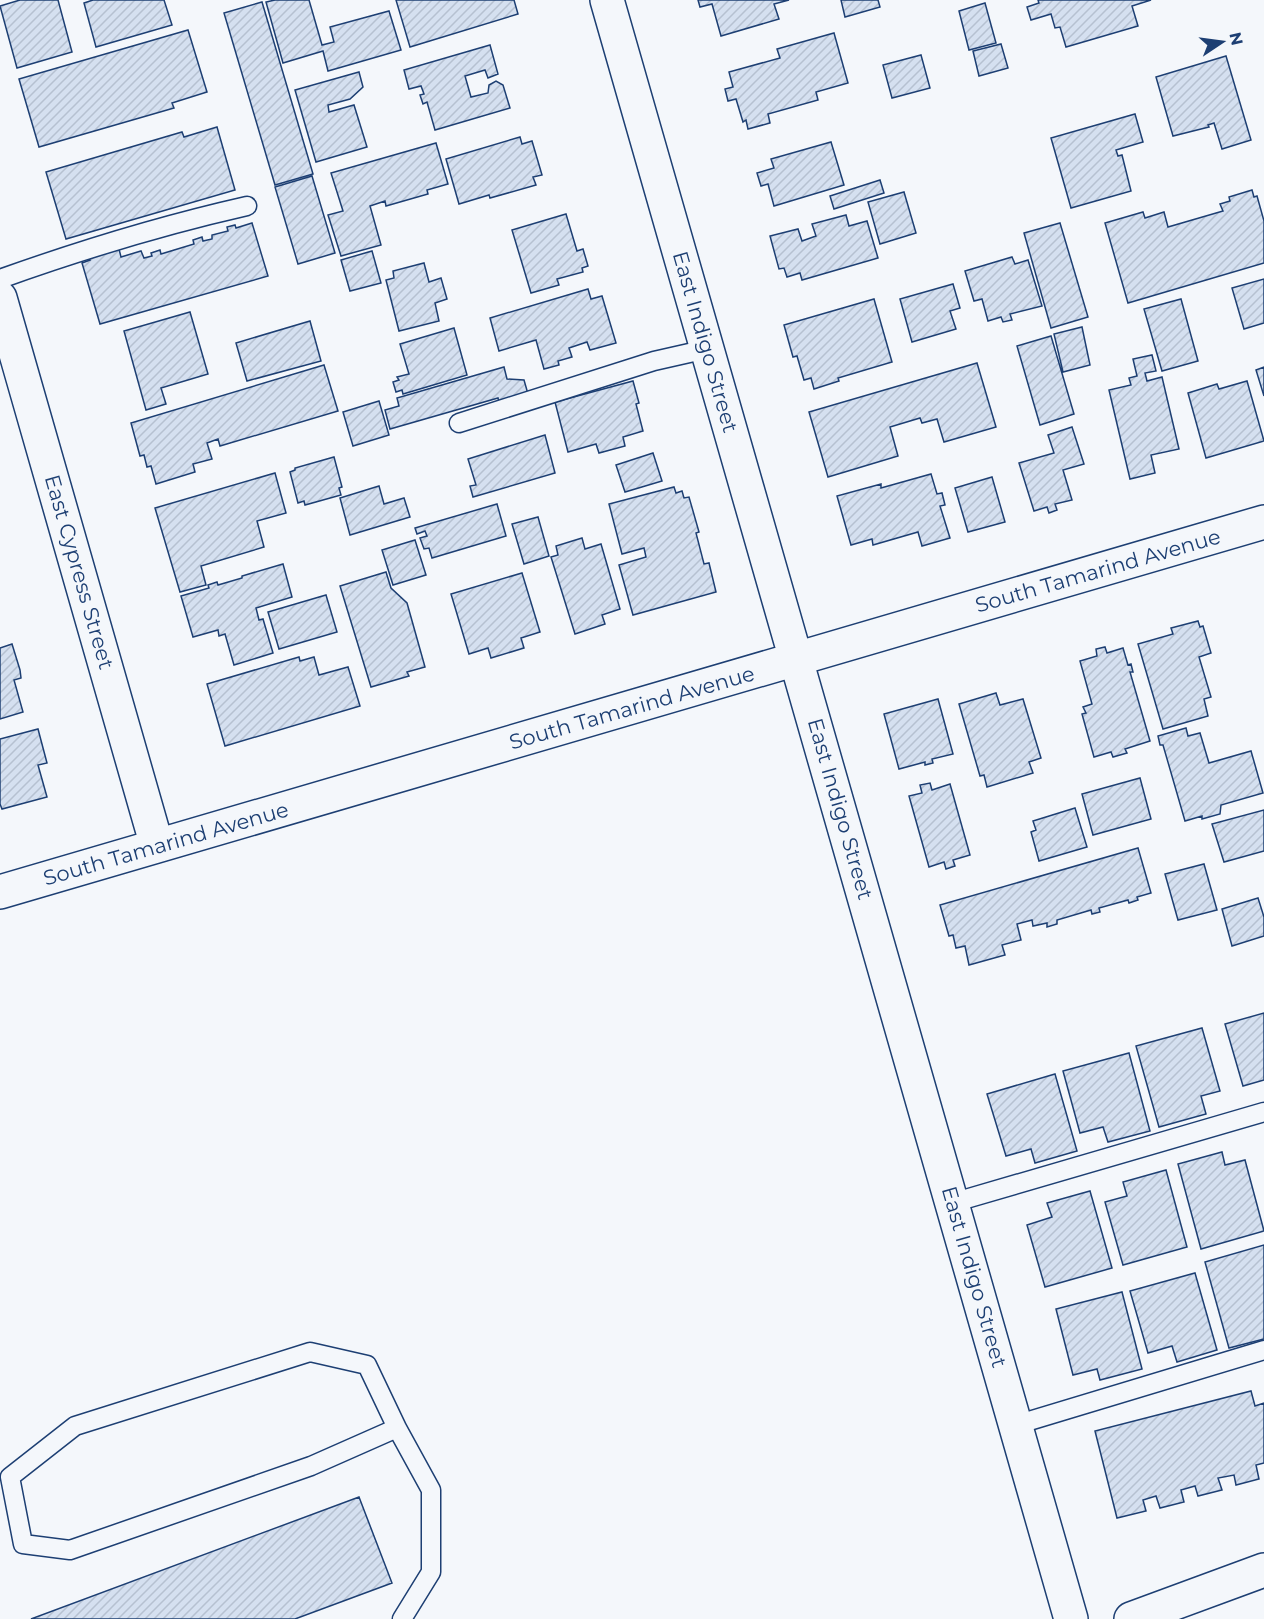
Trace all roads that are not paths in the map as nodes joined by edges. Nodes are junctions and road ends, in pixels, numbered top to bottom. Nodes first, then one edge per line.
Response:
1 (607, 0) edge
2 (247, 206) dead end
3 (0, 279) edge
4 (0, 298) edge
5 (707, 349) junction
6 (459, 423) dead end
7 (1264, 522) edge
8 (797, 659) junction
9 (157, 846) junction
10 (0, 892) edge
11 (1264, 1112) edge
12 (952, 1203) junction
13 (1264, 1350) edge
14 (1016, 1425) junction
15 (397, 1428) junction
16 (1264, 1570) edge
17 (402, 1619) edge
18 (1071, 1619) edge
19 (1131, 1619) edge

1 - 5 street, East Indigo Street
2 - 3 lane
4 - 9 street, East Cypress Street
5 - 6 lane
5 - 8 street, East Indigo Street
7 - 8 street, South Tamarind Avenue
8 - 9 street, South Tamarind Avenue
8 - 12 street, East Indigo Street
9 - 10 street, South Tamarind Avenue
11 - 12 lane
12 - 14 street, East Indigo Street
13 - 14 lane
14 - 18 street, East Indigo Street
15 - 15 lane
15 - 17 lane
16 - 19 street

